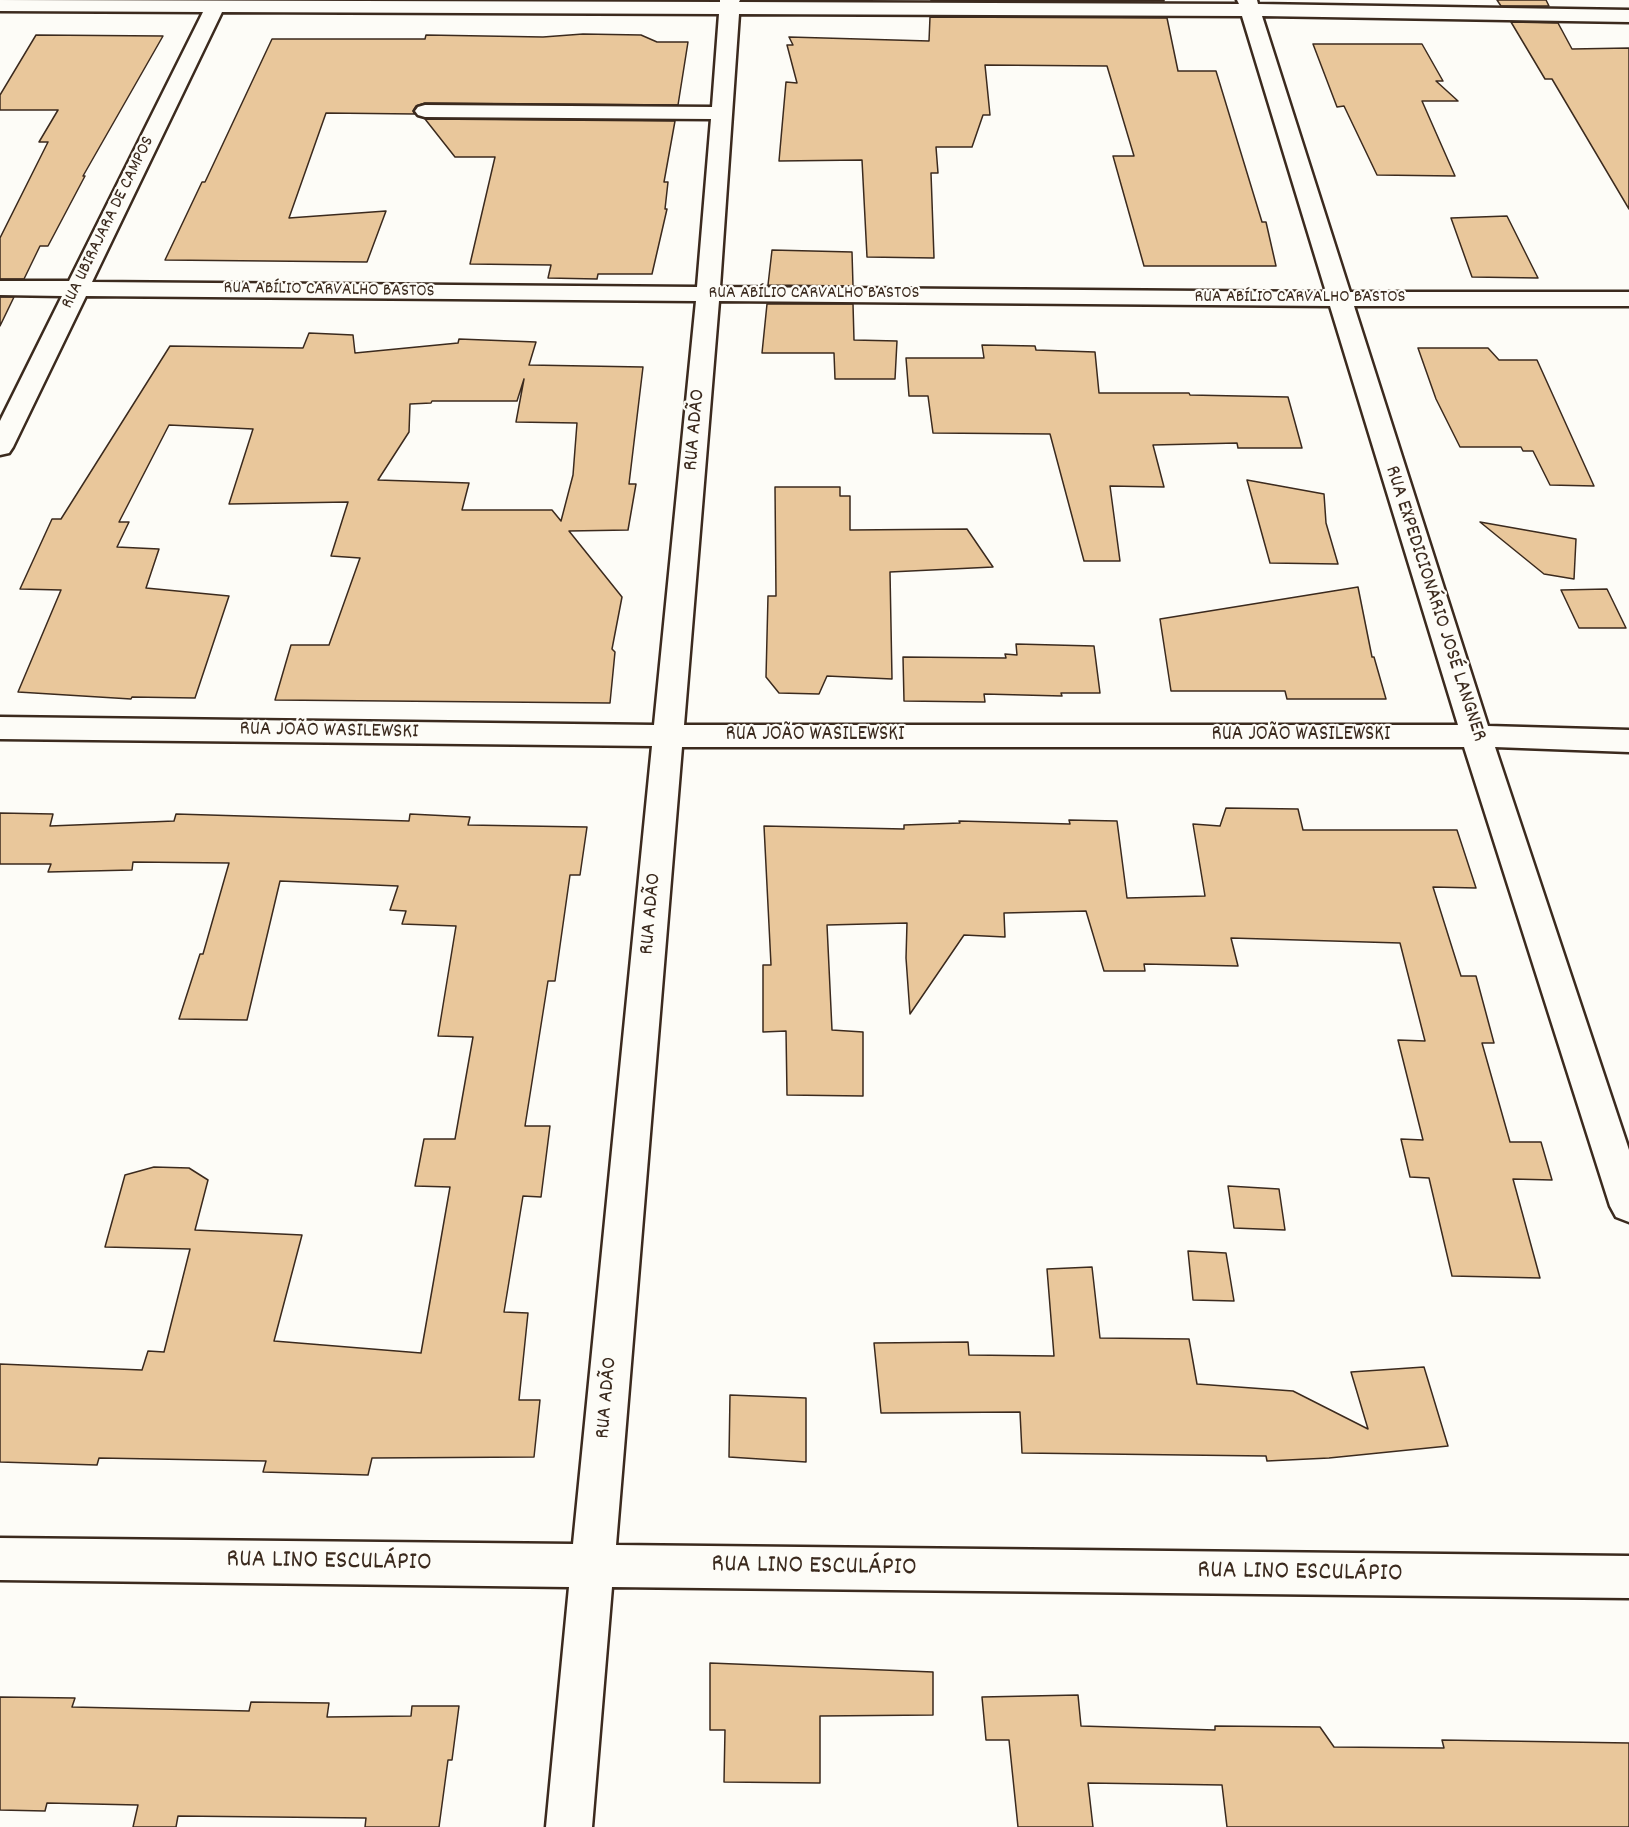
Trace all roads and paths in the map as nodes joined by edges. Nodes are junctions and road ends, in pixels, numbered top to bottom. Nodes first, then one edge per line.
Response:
1 (216, 4) edge
2 (730, 4) edge
3 (0, 5) edge
4 (1248, 5) edge
5 (1629, 16) edge
6 (425, 111) dead end
7 (723, 113) junction
8 (0, 288) edge
9 (77, 289) junction
10 (708, 294) junction
11 (1338, 299) junction
12 (1629, 299) edge
13 (0, 447) edge
14 (0, 728) edge
15 (669, 736) junction
16 (1476, 736) junction
17 (1629, 741) edge
18 (1629, 1206) edge
19 (0, 1559) edge
20 (592, 1566) junction
21 (1629, 1577) edge
22 (569, 1827) edge

1 - 2 street
1 - 3 street
1 - 9 street, RUA UBIRAJARA DE CAMPOS
2 - 4 street
2 - 7 street, RUA ADÃO
4 - 5 street
4 - 11 street, RUA EXPEDICIONÁRIO JOSÉ LANGNER
6 - 7 street
7 - 10 street, RUA ADÃO
8 - 9 street, RUA ABÍLIO CARVALHO BASTOS
9 - 10 street, RUA ABÍLIO CARVALHO BASTOS
9 - 13 street, RUA UBIRAJARA DE CAMPOS
10 - 11 street, RUA ABÍLIO CARVALHO BASTOS
10 - 15 street, RUA ADÃO
11 - 12 street, RUA ABÍLIO CARVALHO BASTOS
11 - 16 street, RUA EXPEDICIONÁRIO JOSÉ LANGNER
14 - 15 street, RUA JOÃO WASILEWSKI
15 - 16 street, RUA JOÃO WASILEWSKI
15 - 20 street, RUA ADÃO
16 - 17 street, RUA JOÃO WASILEWSKI
16 - 18 street, RUA EXPEDICIONÁRIO JOSÉ LANGNER
19 - 20 street, RUA LINO ESCULÁPIO
20 - 21 street, RUA LINO ESCULÁPIO
20 - 22 street, RUA ADÃO

